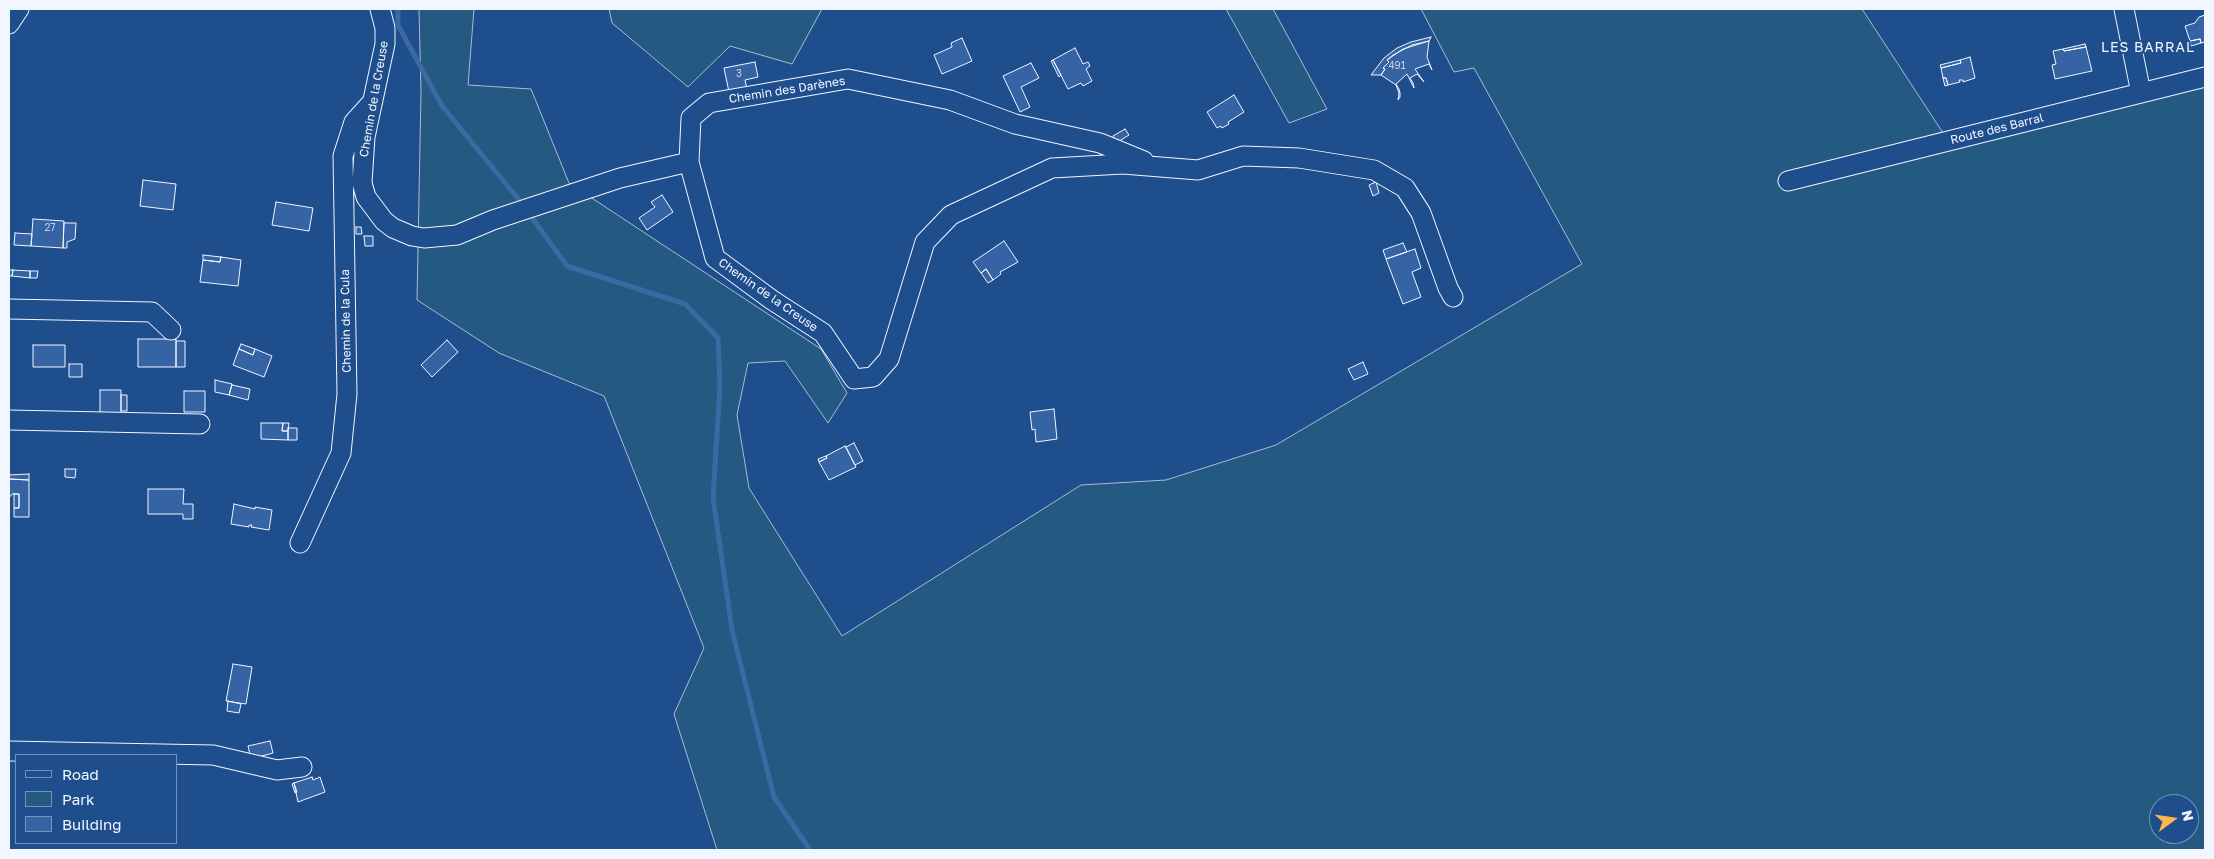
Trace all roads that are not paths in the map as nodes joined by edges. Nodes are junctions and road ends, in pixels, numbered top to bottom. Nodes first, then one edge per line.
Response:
1 (19, 9) edge
2 (380, 9) edge
3 (2124, 9) edge
4 (9, 24) edge
5 (2205, 77) edge
6 (2141, 93) junction
7 (374, 100) junction
8 (689, 162) junction
9 (1160, 167) junction
10 (1788, 181) dead end
11 (1453, 297) dead end
12 (9, 309) edge
13 (171, 330) dead end
14 (9, 420) edge
15 (200, 424) dead end
16 (300, 543) dead end
17 (9, 751) edge
18 (162, 754) edge
19 (178, 754) edge
20 (302, 767) dead end

1 - 4 street
2 - 7 street, Chemin de la Creuse
3 - 6 street
5 - 6 street, Route des Barral
6 - 10 street, Route des Barral
7 - 8 street, Chemin de la Creuse
7 - 16 street, Chemin de la Cula
8 - 9 street, Chemin des Darènes
8 - 9 street, Chemin de la Creuse
9 - 11 street, Chemin de la Creuse
12 - 13 street
14 - 15 street
17 - 18 street
19 - 20 street

